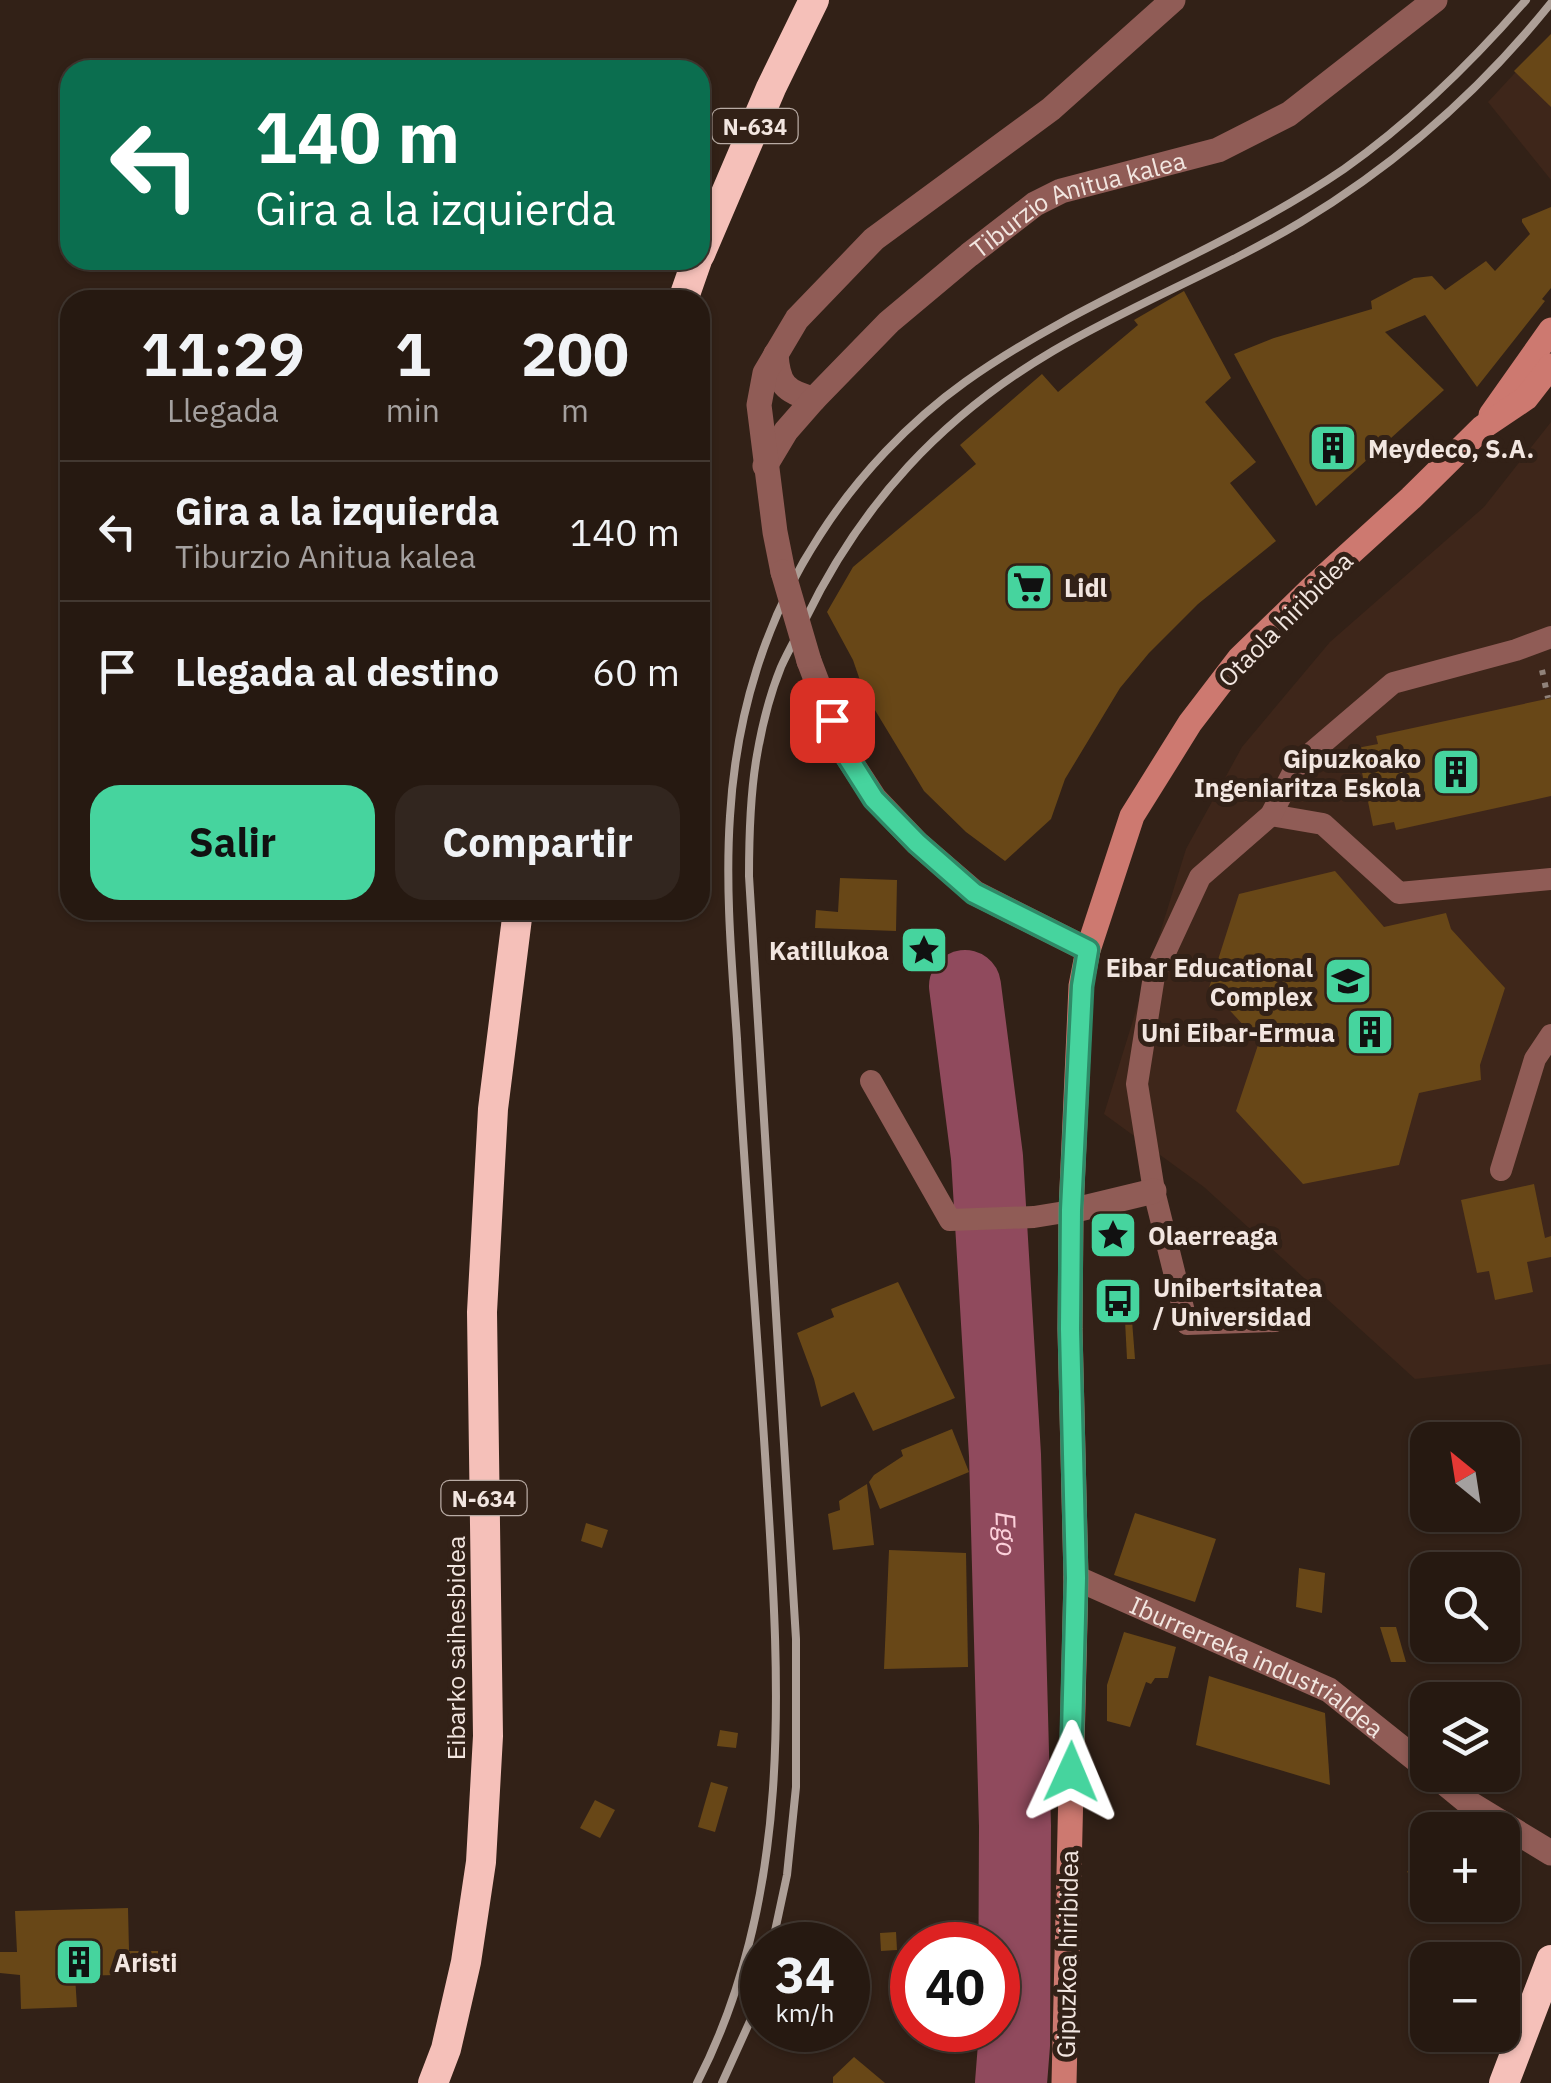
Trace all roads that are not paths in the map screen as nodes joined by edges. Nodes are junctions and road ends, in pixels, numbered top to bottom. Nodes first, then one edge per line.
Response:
1 (814, 0) edge
2 (1174, 0) edge
3 (1435, 0) edge
4 (710, 231) edge
5 (1551, 330) edge
6 (776, 354) junction
7 (1551, 366) edge
8 (814, 399) junction
9 (1483, 428) junction
10 (765, 466) junction
11 (1551, 637) edge
12 (1272, 815) junction
13 (1551, 879) edge
14 (517, 920) edge
15 (1088, 950) junction
16 (1082, 986) joint
17 (1551, 1035) edge
18 (871, 1081) dead end
19 (1501, 1170) dead end
20 (1154, 1191) junction
21 (1071, 1210) junction
22 (1275, 1321) dead end
23 (1076, 1578) junction
24 (1410, 1755) edge
25 (1456, 1792) edge
26 (1551, 1853) edge
27 (1551, 1960) edge
28 (434, 2083) edge
29 (1064, 2083) edge
30 (1504, 2083) edge

1 - 4 highway, N-634
2 - 6 street
3 - 8 street, Tiburzio Anitua kalea
5 - 9 street
6 - 8 street
6 - 10 street
7 - 9 street, Otaola hiribidea
8 - 10 street, Tiburzio Anitua kalea
9 - 15 street, Otaola hiribidea
10 - 15 street, bridge
11 - 12 lane
12 - 13 lane
12 - 20 lane
14 - 28 highway, Eibarko saihesbidea / N-634
15 - 16 street, Otaola hiribidea
16 - 21 street, Gipuzkoa hiribidea
17 - 19 lane
18 - 21 lane
20 - 21 street
20 - 22 lane
21 - 23 street, Gipuzkoa hiribidea
23 - 24 street, Iburrerreka industrialdea
23 - 29 street, Gipuzkoa hiribidea
25 - 26 street
27 - 30 highway

